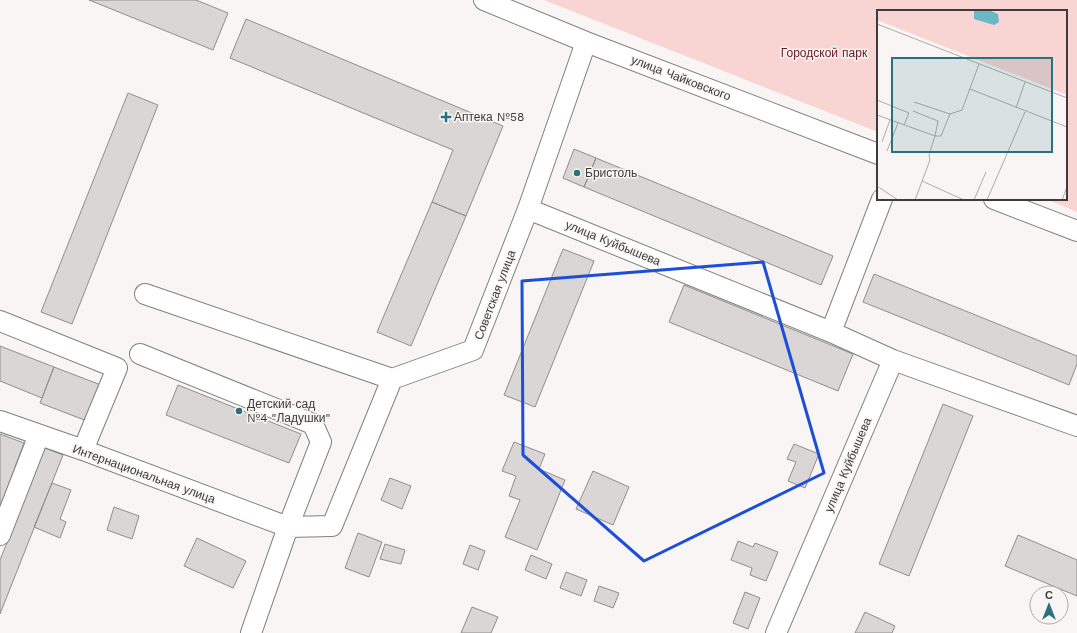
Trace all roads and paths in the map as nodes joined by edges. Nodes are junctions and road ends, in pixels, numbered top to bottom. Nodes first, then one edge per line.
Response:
1 (484, 0) edge
2 (586, 42) junction
3 (877, 154) edge
4 (882, 200) edge
5 (997, 200) edge
6 (528, 209) junction
7 (1077, 231) edge
8 (145, 294) dead end
9 (0, 321) edge
10 (831, 332) junction
11 (140, 354) dead end
12 (893, 360) junction
13 (392, 379) junction
14 (0, 422) edge
15 (1077, 426) edge
16 (39, 435) junction
17 (83, 450) junction
18 (288, 527) junction
19 (0, 535) edge
20 (252, 633) edge
21 (776, 633) edge

1 - 2 street, улица Чайковского
2 - 3 street, улица Чайковского
2 - 6 street, Советская улица
4 - 10 street
5 - 7 street
6 - 10 street, улица Куйбышева
6 - 13 street, Советская улица
8 - 13 street
9 - 17 street
10 - 12 street, улица Куйбышева
11 - 18 street
12 - 15 street
12 - 21 street, улица Куйбышева
13 - 18 street
14 - 16 street, Интернациональная улица
16 - 17 street, Интернациональная улица
16 - 19 street
17 - 18 street, Интернациональная улица
18 - 20 street

